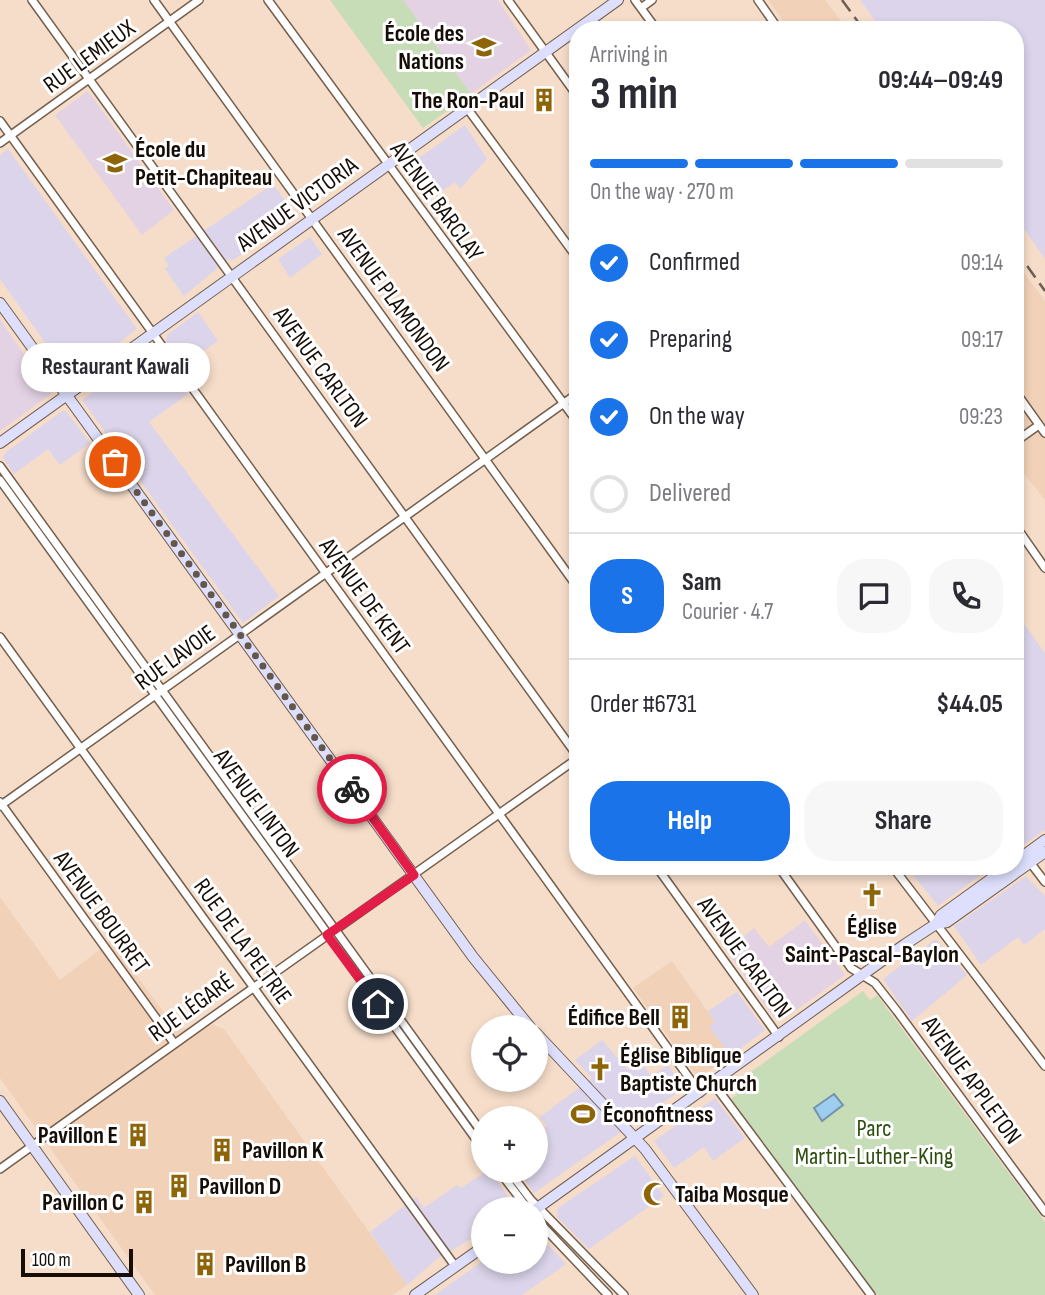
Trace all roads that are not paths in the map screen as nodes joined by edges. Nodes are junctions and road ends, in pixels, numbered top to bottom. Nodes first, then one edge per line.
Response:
1 (32, 0) edge
2 (153, 0) edge
3 (199, 0) edge
4 (268, 0) edge
5 (508, 0) edge
6 (618, 0) edge
7 (635, 0) edge
8 (652, 0) edge
9 (758, 0) edge
10 (641, 8) junction
11 (589, 21) edge
12 (650, 21) edge
13 (773, 21) edge
14 (169, 22) junction
15 (569, 35) edge
16 (545, 52) junction
17 (89, 79) junction
18 (569, 85) edge
19 (467, 108) junction
20 (0, 121) edge
21 (10, 136) junction
22 (0, 143) edge
23 (387, 165) junction
24 (312, 219) junction
25 (569, 247) edge
26 (232, 277) junction
27 (0, 303) edge
28 (153, 333) junction
29 (67, 395) junction
30 (569, 399) edge
31 (561, 404) junction
32 (1024, 404) edge
33 (569, 413) edge
34 (1039, 425) junction
35 (1045, 433) edge
36 (1024, 436) edge
37 (0, 443) edge
38 (485, 459) junction
39 (0, 466) edge
40 (0, 480) edge
41 (405, 516) junction
42 (1024, 538) edge
43 (1045, 568) edge
44 (325, 573) junction
45 (569, 576) edge
46 (240, 634) junction
47 (0, 638) edge
48 (163, 690) junction
49 (155, 695) junction
50 (569, 745) edge
51 (80, 748) junction
52 (569, 764) edge
53 (1, 804) edge
54 (499, 814) junction
55 (1045, 840) edge
56 (1045, 852) edge
57 (1028, 859) junction
58 (1024, 860) edge
59 (1024, 862) edge
60 (414, 875) junction
61 (662, 875) edge
62 (784, 875) edge
63 (899, 875) edge
64 (996, 875) edge
65 (1007, 875) edge
66 (1045, 882) edge
67 (936, 924) junction
68 (337, 930) junction
69 (327, 935) junction
70 (862, 976) junction
71 (252, 986) junction
72 (520, 1015) edge
73 (779, 1037) junction
74 (174, 1043) junction
75 (548, 1046) edge
76 (1045, 1066) edge
77 (713, 1083) junction
78 (700, 1093) junction
79 (0, 1101) edge
80 (471, 1117) edge
81 (471, 1133) edge
82 (636, 1139) junction
83 (32, 1145) junction
84 (0, 1169) edge
85 (510, 1183) edge
86 (522, 1197) edge
87 (548, 1201) edge
88 (1042, 1203) edge
89 (1045, 1212) edge
90 (548, 1224) edge
91 (548, 1227) edge
92 (471, 1255) edge
93 (455, 1266) junction
94 (139, 1295) edge
95 (415, 1295) edge
96 (608, 1295) edge
97 (624, 1295) edge
98 (753, 1295) edge
99 (871, 1295) edge

1 - 17 street, AVENUE CARLTON
2 - 14 street, AVENUE PLAMONDON
3 - 14 street, RUE LEMIEUX
4 - 23 street, AVENUE BARCLAY
5 - 16 street
6 - 11 main road, AVENUE VICTORIA
7 - 10 street
8 - 10 street
9 - 13 street
10 - 12 street
14 - 17 street, RUE LEMIEUX
14 - 24 street, AVENUE PLAMONDON
15 - 16 main road, AVENUE VICTORIA
16 - 18 street
16 - 19 main road, AVENUE VICTORIA
17 - 21 street, RUE LEMIEUX
17 - 26 street, AVENUE CARLTON
19 - 23 main road, AVENUE VICTORIA
19 - 25 street
20 - 21 street, AVENUE DE KENT
21 - 22 street, RUE LEMIEUX
21 - 28 street, AVENUE DE KENT
23 - 24 main road, AVENUE VICTORIA
23 - 31 street, AVENUE BARCLAY
24 - 26 main road, AVENUE VICTORIA
24 - 38 street, AVENUE PLAMONDON
26 - 28 main road, AVENUE VICTORIA
26 - 41 street, AVENUE CARLTON
27 - 29 main road
28 - 29 main road, AVENUE VICTORIA
28 - 44 street, AVENUE DE KENT
29 - 37 main road, AVENUE VICTORIA
29 - 46 main road
30 - 31 street, RUE LAVOIE
31 - 33 street, AVENUE BARCLAY
31 - 38 street, RUE LAVOIE
32 - 34 street
34 - 35 street
34 - 36 street
38 - 41 street, RUE LAVOIE
38 - 45 street, AVENUE PLAMONDON
39 - 48 street, AVENUE LINTON
40 - 49 street, AVENUE LINTON
41 - 44 street, RUE LAVOIE
41 - 50 street, AVENUE CARLTON
42 - 43 street
44 - 46 street, RUE LAVOIE
44 - 54 street, AVENUE DE KENT
46 - 48 street, RUE LAVOIE
46 - 60 main road
47 - 51 street, RUE DE LA PELTRIE
48 - 49 street, RUE LAVOIE
48 - 68 street, AVENUE LINTON
49 - 51 street, RUE LAVOIE
49 - 69 street, AVENUE LINTON
51 - 53 street, RUE LAVOIE
51 - 71 street, RUE DE LA PELTRIE
52 - 54 street, RUE LÉGARÉ
53 - 74 street, AVENUE BOURRET
54 - 60 street, RUE LÉGARÉ
54 - 78 street, AVENUE DE KENT
55 - 57 main road
56 - 57 main road
57 - 58 main road
57 - 59 main road
57 - 66 street
60 - 68 street, RUE LÉGARÉ
60 - 72 main road
61 - 73 street, AVENUE CARLTON
62 - 70 street
63 - 67 street
64 - 67 main road
65 - 67 main road
67 - 70 main road
67 - 76 street
68 - 69 street, RUE LÉGARÉ
68 - 80 street, AVENUE LINTON
69 - 71 street, RUE LÉGARÉ
69 - 81 street, AVENUE LINTON
70 - 73 main road
70 - 88 street, AVENUE APPLETON
71 - 74 street, RUE LÉGARÉ
71 - 93 street, RUE DE LA PELTRIE
73 - 77 main road
74 - 83 street, RUE LÉGARÉ
75 - 82 main road
77 - 78 main road
77 - 99 street
78 - 82 main road
79 - 83 main road
82 - 87 main road
82 - 98 main road
83 - 84 street, RUE LÉGARÉ
83 - 94 main road
85 - 86 street
88 - 89 street, AVENUE APPLETON
90 - 97 street
91 - 96 street
92 - 93 main road
93 - 95 main road

